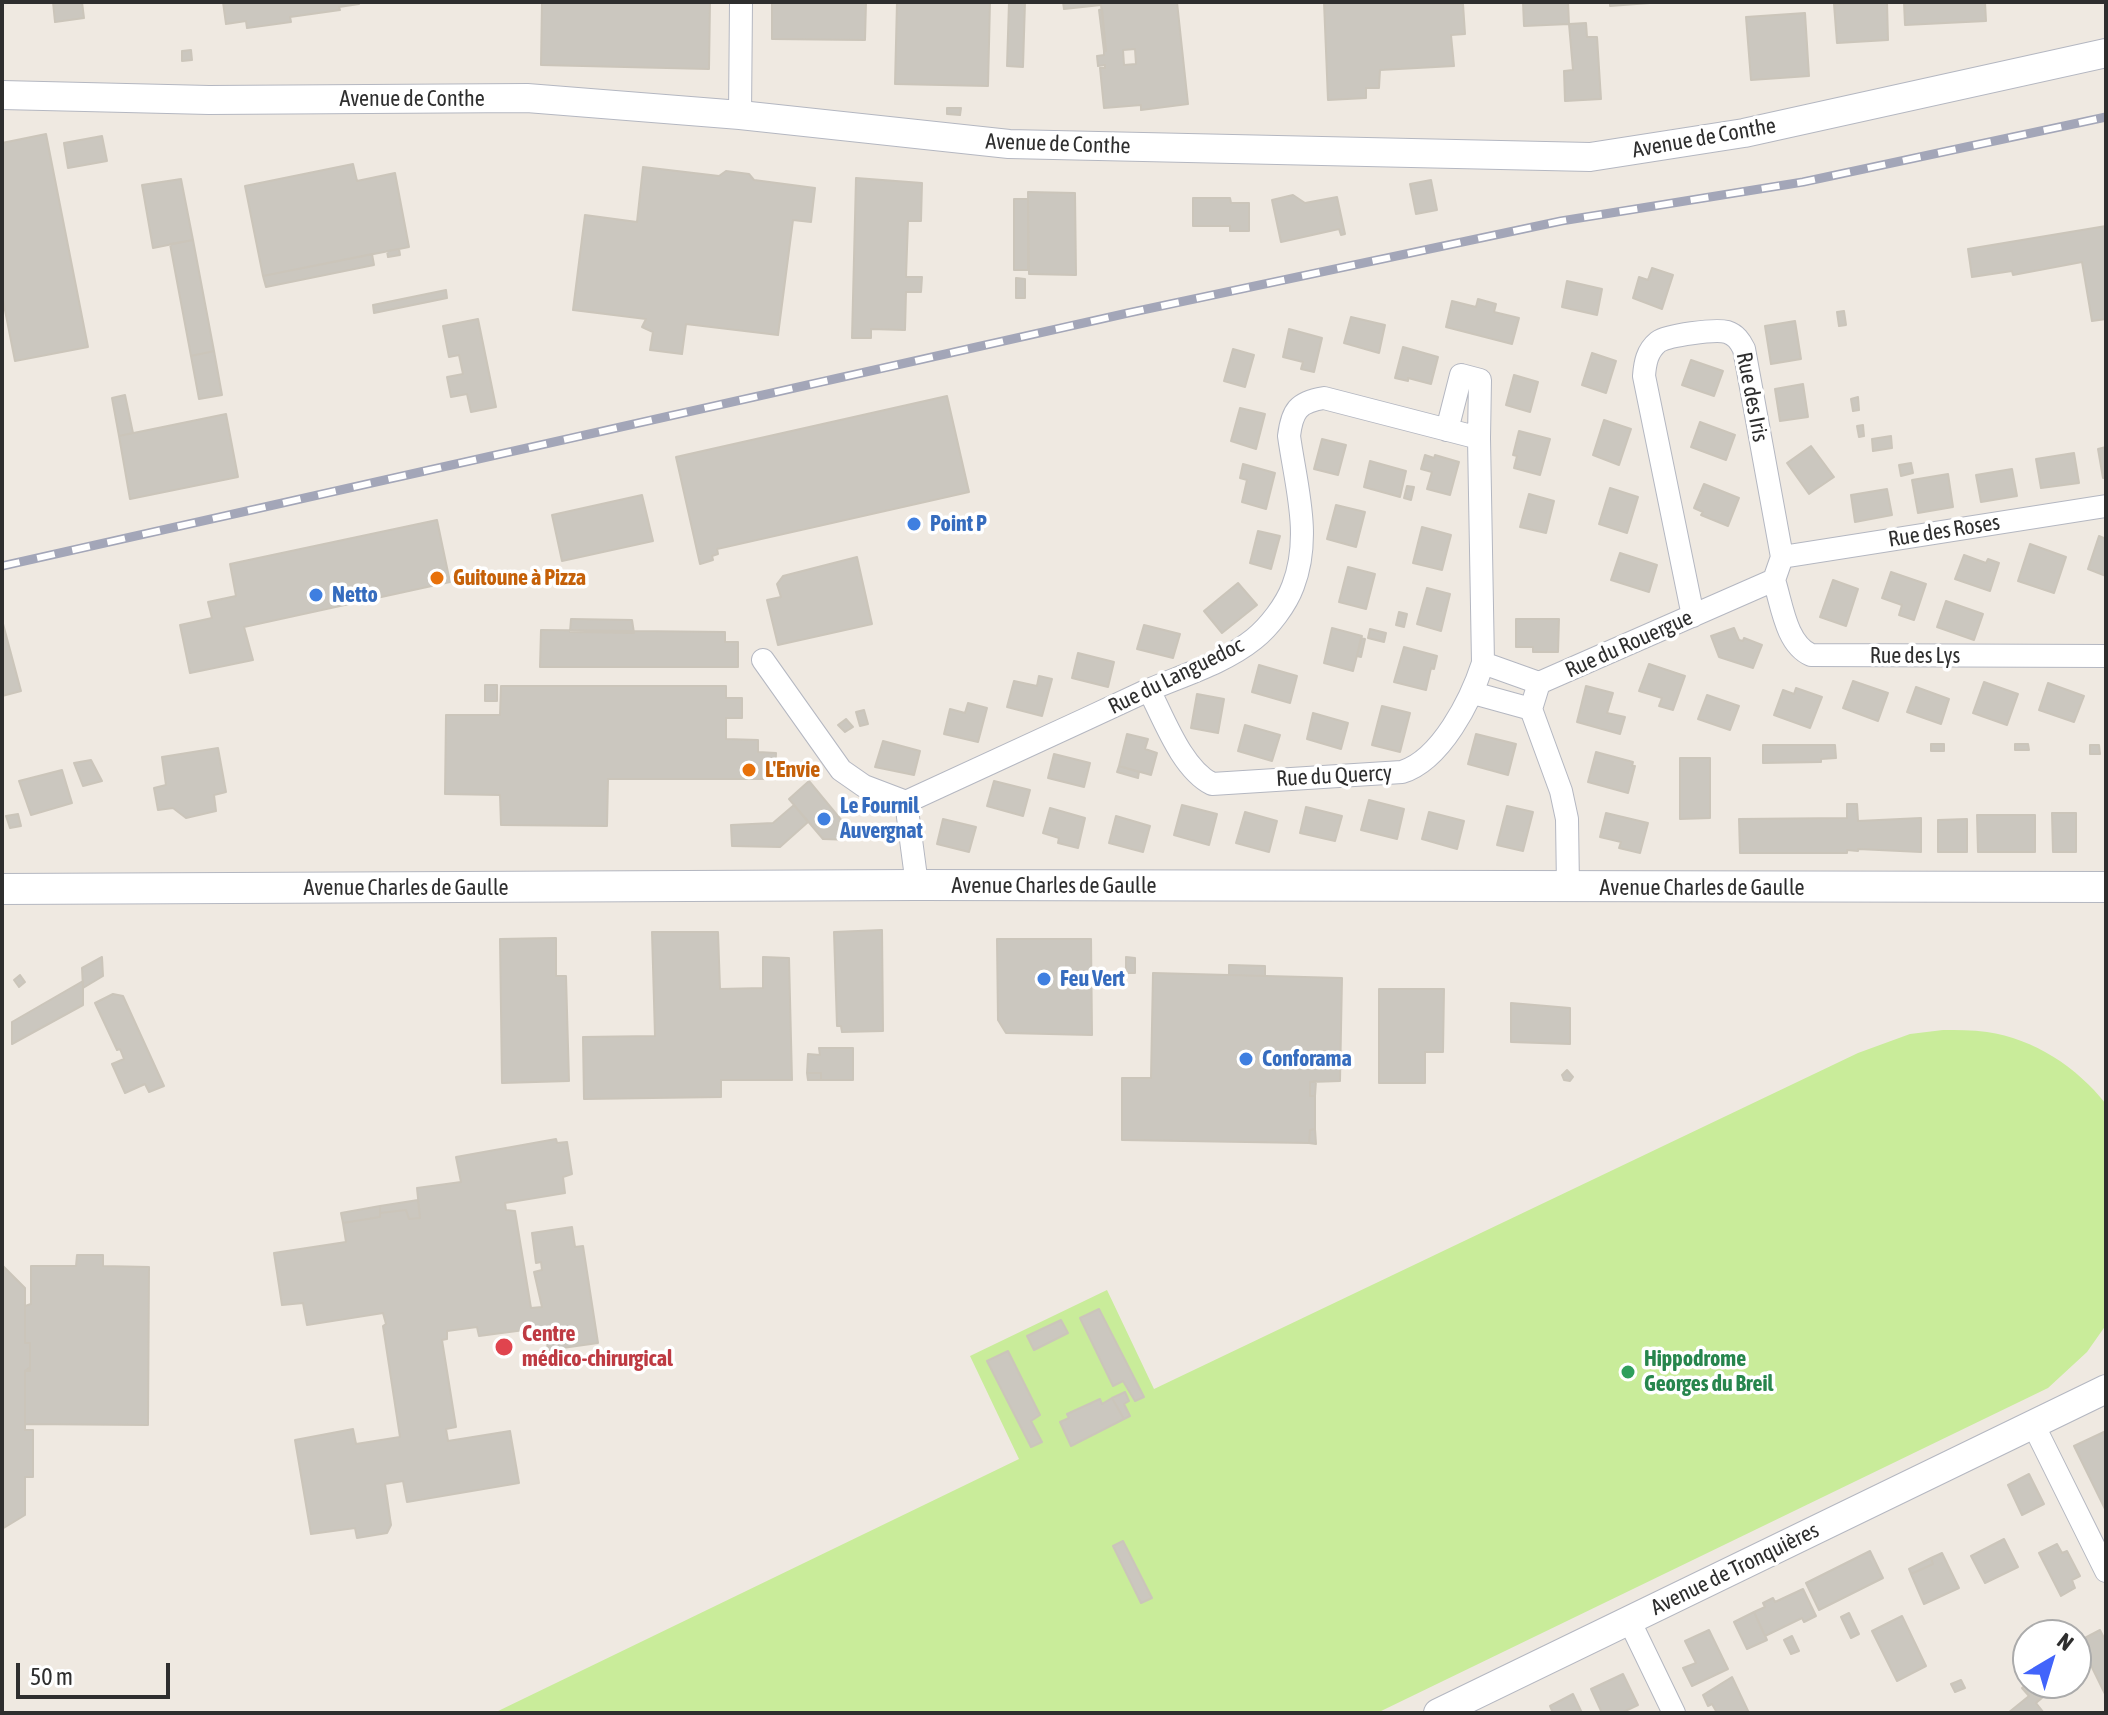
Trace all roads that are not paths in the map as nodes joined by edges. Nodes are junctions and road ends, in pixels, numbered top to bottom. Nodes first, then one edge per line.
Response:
1 (741, 2) edge
2 (2106, 53) edge
3 (2, 95) edge
4 (740, 115) junction
5 (1447, 430) junction
6 (1479, 438) junction
7 (2106, 506) edge
8 (1782, 557) junction
9 (1774, 580) junction
10 (1693, 616) junction
11 (2106, 656) edge
12 (763, 660) dead end
13 (1483, 663) junction
14 (1539, 683) junction
15 (1149, 690) junction
16 (1473, 693) junction
17 (1531, 709) junction
18 (906, 802) junction
19 (917, 885) junction
20 (1568, 887) junction
21 (2106, 887) edge
22 (2, 889) edge
23 (2106, 1389) edge
24 (2033, 1424) junction
25 (2106, 1571) edge
26 (1629, 1620) junction
27 (1438, 1713) edge
28 (1674, 1713) edge

1 - 4 street
2 - 4 street, Avenue de Conthe
3 - 4 street, Avenue de Conthe
5 - 6 street, Rue du Languedoc
5 - 6 street
5 - 15 street, Rue du Languedoc
6 - 13 street
7 - 8 street, Rue des Roses
8 - 9 street, Rue des Iris
8 - 10 street, Rue des Iris
9 - 10 street, Rue du Rouergue
9 - 11 street, Rue des Lys
10 - 14 street, Rue du Rouergue
12 - 18 street
13 - 14 street, Rue du Rouergue
13 - 16 street
14 - 17 street
15 - 16 street, Rue du Quercy
15 - 18 street, Rue du Languedoc
16 - 17 street
17 - 20 street
18 - 19 street
19 - 20 main road, Avenue Charles de Gaulle
19 - 22 main road, Avenue Charles de Gaulle
20 - 21 main road, Avenue Charles de Gaulle
23 - 24 street, Avenue de Tronquières
24 - 25 street
24 - 26 street, Avenue de Tronquières
26 - 27 street, Avenue de Tronquières
26 - 28 street

